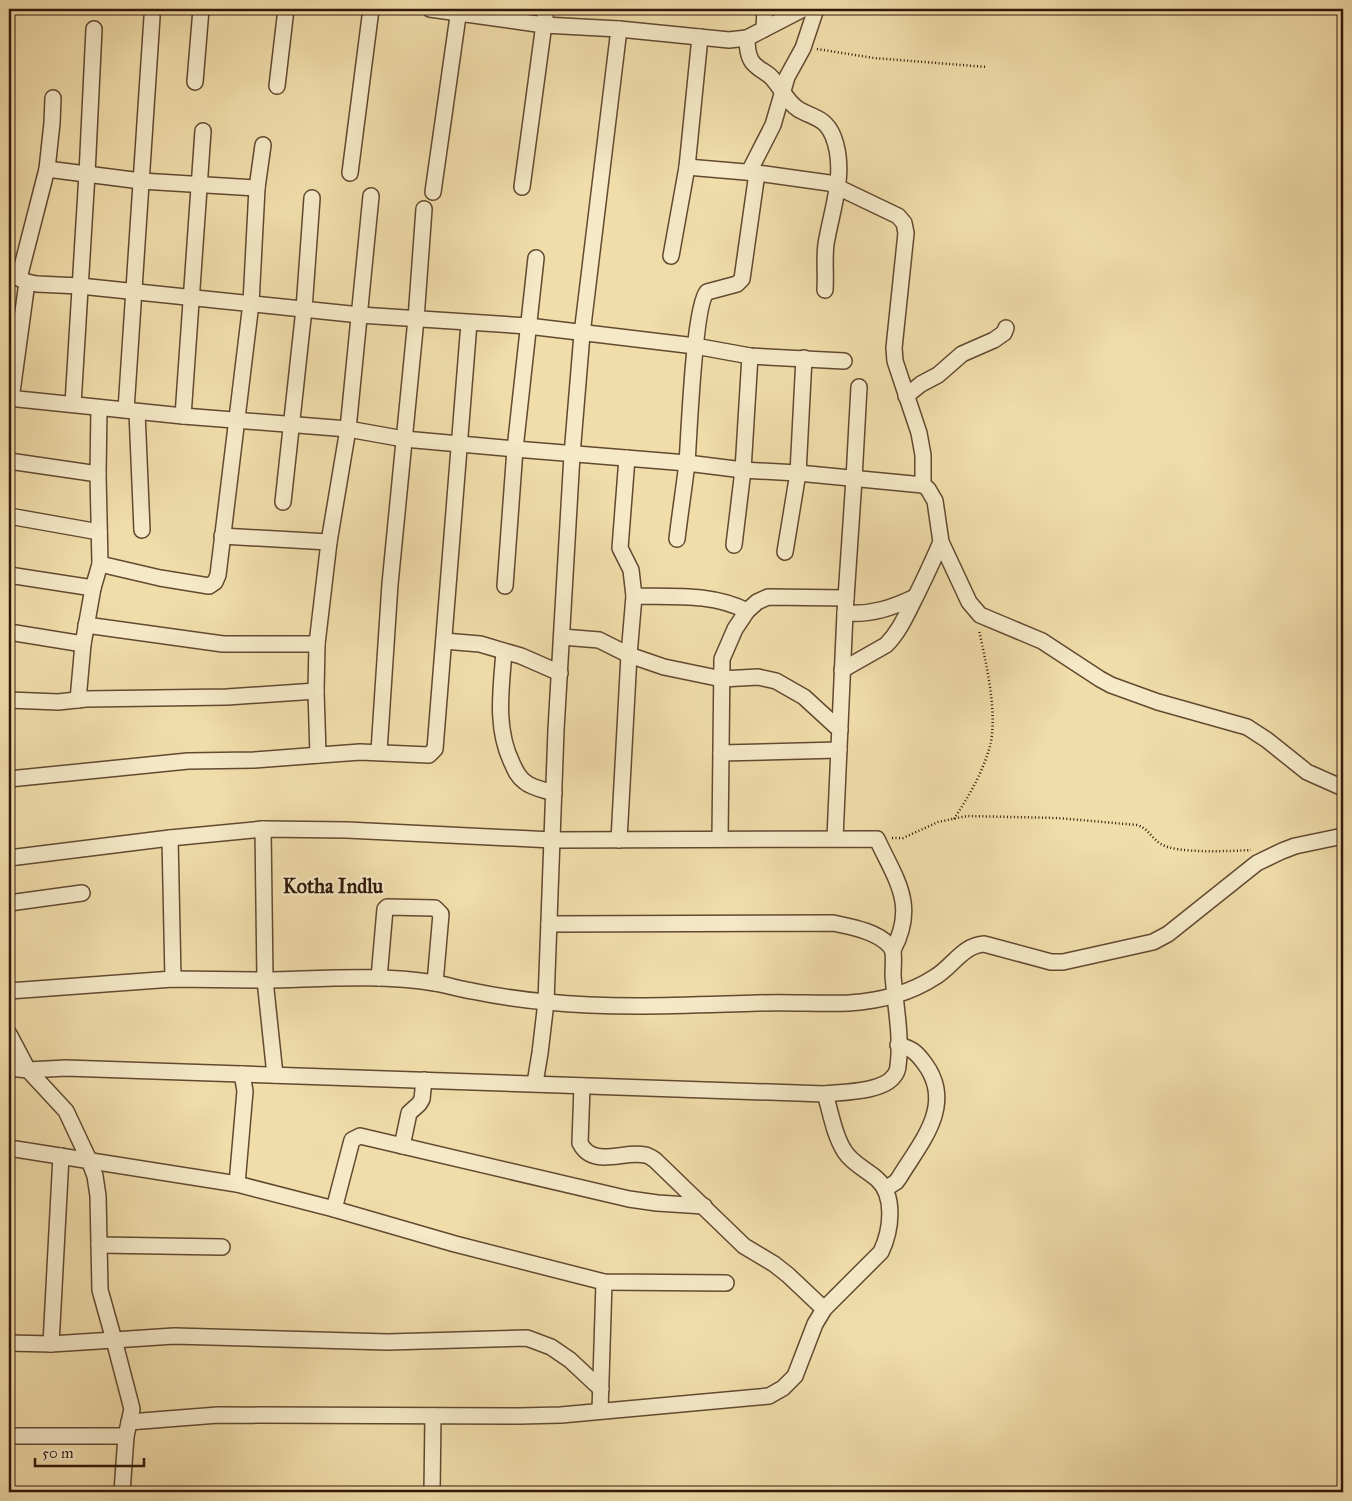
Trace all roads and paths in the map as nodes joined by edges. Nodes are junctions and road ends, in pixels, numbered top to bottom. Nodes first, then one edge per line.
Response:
1 (201, 9) edge
2 (286, 9) edge
3 (371, 9) edge
4 (430, 9) edge
5 (546, 9) edge
6 (765, 9) edge
7 (803, 9) edge
8 (816, 9) edge
9 (459, 11) edge
10 (152, 17) dead end
11 (544, 25) junction
12 (94, 29) dead end
13 (619, 29) junction
14 (764, 29) junction
15 (700, 37) junction
16 (747, 38) junction
17 (803, 48) junction
18 (987, 67) dead end
19 (195, 82) dead end
20 (277, 86) dead end
21 (782, 91) junction
22 (53, 98) dead end
23 (203, 131) dead end
24 (263, 145) dead end
25 (687, 167) junction
26 (47, 169) junction
27 (350, 173) dead end
28 (753, 173) junction
29 (87, 174) junction
30 (141, 181) junction
31 (200, 184) junction
32 (838, 186) junction
33 (522, 187) dead end
34 (257, 188) junction
35 (433, 192) dead end
36 (371, 196) dead end
37 (312, 198) dead end
38 (424, 209) dead end
39 (671, 256) dead end
40 (536, 258) dead end
41 (18, 278) edge
42 (80, 286) junction
43 (826, 290) dead end
44 (134, 293) junction
45 (191, 298) junction
46 (251, 303) junction
47 (304, 309) junction
48 (360, 315) junction
49 (416, 319) junction
50 (469, 323) junction
51 (528, 326) junction
52 (1006, 328) dead end
53 (582, 334) junction
54 (696, 346) junction
55 (750, 356) junction
56 (804, 358) junction
57 (844, 361) dead end
58 (859, 387) dead end
59 (906, 396) junction
60 (73, 404) junction
61 (99, 408) junction
62 (132, 411) junction
63 (183, 416) junction
64 (236, 420) junction
65 (292, 425) junction
66 (348, 429) junction
67 (404, 439) junction
68 (460, 443) junction
69 (515, 449) junction
70 (572, 455) junction
71 (627, 458) junction
72 (9, 461) edge
73 (687, 462) junction
74 (743, 470) junction
75 (798, 473) junction
76 (98, 474) junction
77 (854, 479) junction
78 (923, 485) junction
79 (283, 502) dead end
80 (9, 516) edge
81 (142, 530) dead end
82 (99, 532) junction
83 (222, 536) junction
84 (677, 539) dead end
85 (329, 542) junction
86 (941, 542) junction
87 (734, 545) dead end
88 (785, 552) dead end
89 (100, 564) junction
90 (9, 575) edge
91 (505, 586) dead end
92 (93, 588) junction
93 (634, 596) junction
94 (915, 597) junction
95 (846, 606) junction
96 (747, 610) junction
97 (976, 611) junction
98 (86, 625) junction
99 (9, 632) edge
100 (562, 637) junction
101 (444, 641) junction
102 (83, 644) junction
103 (317, 644) junction
104 (504, 652) junction
105 (629, 655) junction
106 (842, 670) junction
107 (560, 673) junction
108 (722, 679) junction
109 (316, 691) junction
110 (9, 700) edge
111 (78, 700) junction
112 (840, 730) junction
113 (839, 750) junction
114 (380, 752) junction
115 (721, 752) junction
116 (318, 755) junction
117 (9, 780) edge
118 (1343, 788) edge
119 (554, 793) junction
120 (954, 819) junction
121 (263, 829) junction
122 (1343, 836) edge
123 (170, 838) junction
124 (835, 838) junction
125 (720, 839) junction
126 (877, 839) junction
127 (552, 840) junction
128 (619, 840) junction
129 (1256, 850) dead end
130 (9, 858) edge
131 (82, 893) dead end
132 (9, 903) edge
133 (549, 924) junction
134 (893, 950) junction
135 (379, 978) junction
136 (173, 979) junction
137 (265, 980) junction
138 (435, 983) junction
139 (9, 991) edge
140 (895, 996) junction
141 (546, 1002) junction
142 (9, 1034) edge
143 (898, 1045) junction
144 (9, 1068) edge
145 (28, 1070) junction
146 (242, 1074) junction
147 (275, 1075) junction
148 (424, 1080) junction
149 (535, 1083) junction
150 (582, 1086) junction
151 (826, 1094) junction
152 (402, 1146) junction
153 (9, 1148) edge
154 (61, 1156) junction
155 (89, 1160) junction
156 (237, 1184) junction
157 (885, 1189) junction
158 (704, 1206) junction
159 (334, 1209) junction
160 (99, 1245) junction
161 (222, 1247) dead end
162 (604, 1282) junction
163 (726, 1283) dead end
164 (824, 1309) junction
165 (114, 1340) junction
166 (9, 1343) edge
167 (50, 1344) junction
168 (601, 1389) junction
169 (600, 1411) junction
170 (433, 1416) junction
171 (127, 1429) junction
172 (9, 1436) edge
173 (122, 1492) edge
174 (432, 1492) edge

1 - 19 street
2 - 20 street
3 - 27 street
4 - 9 street
5 - 11 street
6 - 14 street
7 - 14 street
8 - 17 street
9 - 11 street
9 - 35 street
10 - 30 street
11 - 13 street
11 - 33 street
12 - 29 street
13 - 15 street
13 - 53 street
14 - 16 street
15 - 16 street
15 - 25 street
16 - 21 street
17 - 18 path
17 - 21 street
21 - 28 street
21 - 32 street
22 - 26 street
23 - 31 street
24 - 34 street
25 - 28 street
25 - 39 street
26 - 29 street
26 - 41 street
28 - 32 street
28 - 54 street
29 - 30 street
29 - 42 street
30 - 31 street
30 - 44 street
31 - 34 street
31 - 45 street
32 - 43 street
32 - 59 street
34 - 46 street
36 - 48 street
37 - 47 street
38 - 49 street
40 - 51 street
41 - 42 street
41 - 60 street
42 - 44 street
42 - 60 street
44 - 45 street
44 - 62 street
45 - 46 street
45 - 63 street
46 - 47 street
46 - 64 street
47 - 48 street
47 - 65 street
48 - 49 street
48 - 66 street
49 - 50 street
49 - 67 street
50 - 51 street
50 - 68 street
51 - 53 street
51 - 69 street
52 - 59 street
53 - 54 street
53 - 70 street
54 - 55 street
54 - 73 street
55 - 56 street
55 - 74 street
56 - 57 street
56 - 75 street
58 - 77 street
59 - 78 street
60 - 61 street
61 - 62 street
61 - 76 street
62 - 63 street
62 - 81 street
63 - 64 street
64 - 65 street
64 - 83 street
65 - 66 street
65 - 79 street
66 - 67 street
66 - 85 street
67 - 68 street
67 - 114 street
68 - 69 street
68 - 101 street
69 - 70 street
69 - 91 street
70 - 71 street
70 - 100 street
71 - 73 street
71 - 93 street
72 - 76 street
73 - 74 street
73 - 84 street
74 - 75 street
74 - 87 street
75 - 77 street
75 - 88 street
76 - 82 street
77 - 78 street
77 - 95 street
78 - 86 street
80 - 82 street
82 - 89 street
83 - 85 street
83 - 89 street
85 - 103 street
86 - 94 street
86 - 97 street
89 - 92 street
90 - 92 street
92 - 98 street
93 - 96 street
93 - 105 street
94 - 95 street
94 - 106 street
95 - 96 street
95 - 106 street
96 - 108 street
97 - 118 street
97 - 120 path
98 - 102 street
98 - 103 street
99 - 102 street
100 - 105 street
100 - 107 street
101 - 104 street
101 - 114 street
102 - 111 street
103 - 109 street
104 - 107 street
104 - 119 street
105 - 108 street
105 - 128 street
106 - 112 street
107 - 119 street
108 - 112 street
108 - 115 street
109 - 111 street
109 - 116 street
110 - 111 street
112 - 113 street
113 - 115 street
113 - 124 street
114 - 116 street
115 - 125 street
116 - 117 street
119 - 127 street
120 - 126 path
120 - 129 path
121 - 123 street
121 - 127 street
121 - 137 street
122 - 140 street
123 - 130 street
123 - 136 street
124 - 125 street
124 - 126 street
125 - 128 street
126 - 134 street
127 - 128 street
127 - 133 street
131 - 132 street
133 - 134 street
133 - 141 street
134 - 140 street
135 - 137 street
135 - 138 street
135 - 138 street
136 - 137 street
136 - 139 street
137 - 147 street
138 - 141 street
140 - 141 street
140 - 143 street
141 - 149 street
142 - 145 street
143 - 151 street
143 - 157 street
144 - 145 street
145 - 146 street
145 - 155 street
146 - 147 street
146 - 156 street
147 - 148 street
148 - 149 street
148 - 152 street
149 - 150 street
150 - 151 street
150 - 158 street
151 - 157 street
152 - 158 street
152 - 159 street
153 - 154 street
154 - 155 street
154 - 167 street
155 - 156 street
155 - 160 street
156 - 159 street
157 - 164 street
158 - 164 street
159 - 162 street
160 - 161 street
160 - 165 street
162 - 163 street
162 - 168 street
164 - 169 street
165 - 167 street
165 - 168 street
165 - 171 street
166 - 167 street
168 - 169 street
169 - 170 street
170 - 171 street
170 - 174 street
171 - 172 street
171 - 173 street

